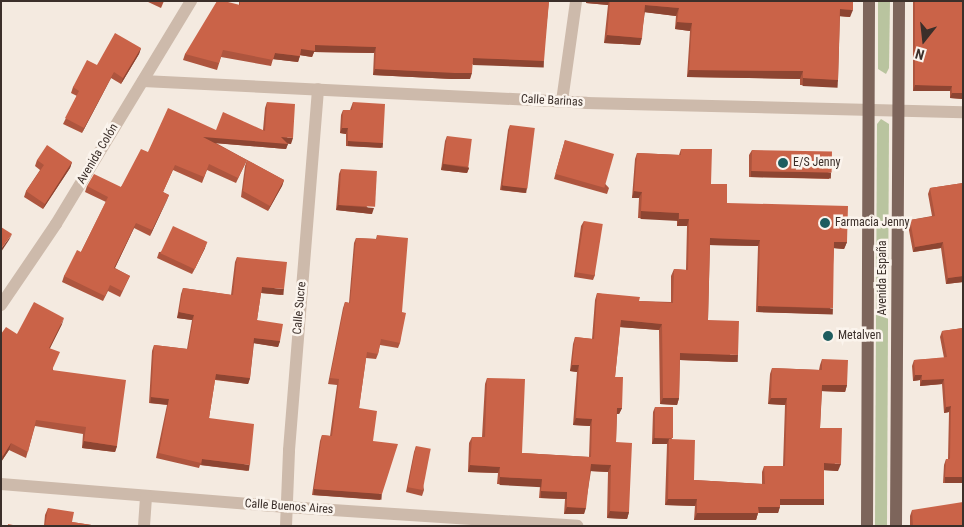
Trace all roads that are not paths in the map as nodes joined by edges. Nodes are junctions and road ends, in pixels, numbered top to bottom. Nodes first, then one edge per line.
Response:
1 (191, 1) edge
2 (576, 1) edge
3 (869, 1) edge
4 (898, 1) edge
5 (143, 81) junction
6 (318, 90) junction
7 (562, 101) junction
8 (868, 110) junction
9 (898, 111) junction
10 (963, 112) edge
11 (1, 305) edge
12 (1, 484) edge
13 (146, 496) junction
14 (286, 507) junction
15 (515, 524) edge
16 (144, 526) edge
17 (286, 526) edge
18 (577, 526) edge
19 (867, 526) edge
20 (896, 526) edge

1 - 5 street, Avenida Colón
2 - 7 street
3 - 8 main road, Avenida España
4 - 9 main road, Avenida España
5 - 6 street, Calle Barinas
5 - 11 street, Avenida Colón
6 - 7 street, Calle Barinas
6 - 14 street, Calle Sucre
7 - 8 street, Calle Barinas
8 - 9 street, Calle Barinas
8 - 19 main road, Avenida España
9 - 10 street, Calle Barinas
9 - 20 main road, Avenida España
12 - 13 street, Calle Buenos Aires
13 - 14 street, Calle Buenos Aires
13 - 16 street
14 - 15 street, Calle Buenos Aires
14 - 17 street, Calle Sucre
15 - 18 street, Calle Buenos Aires

